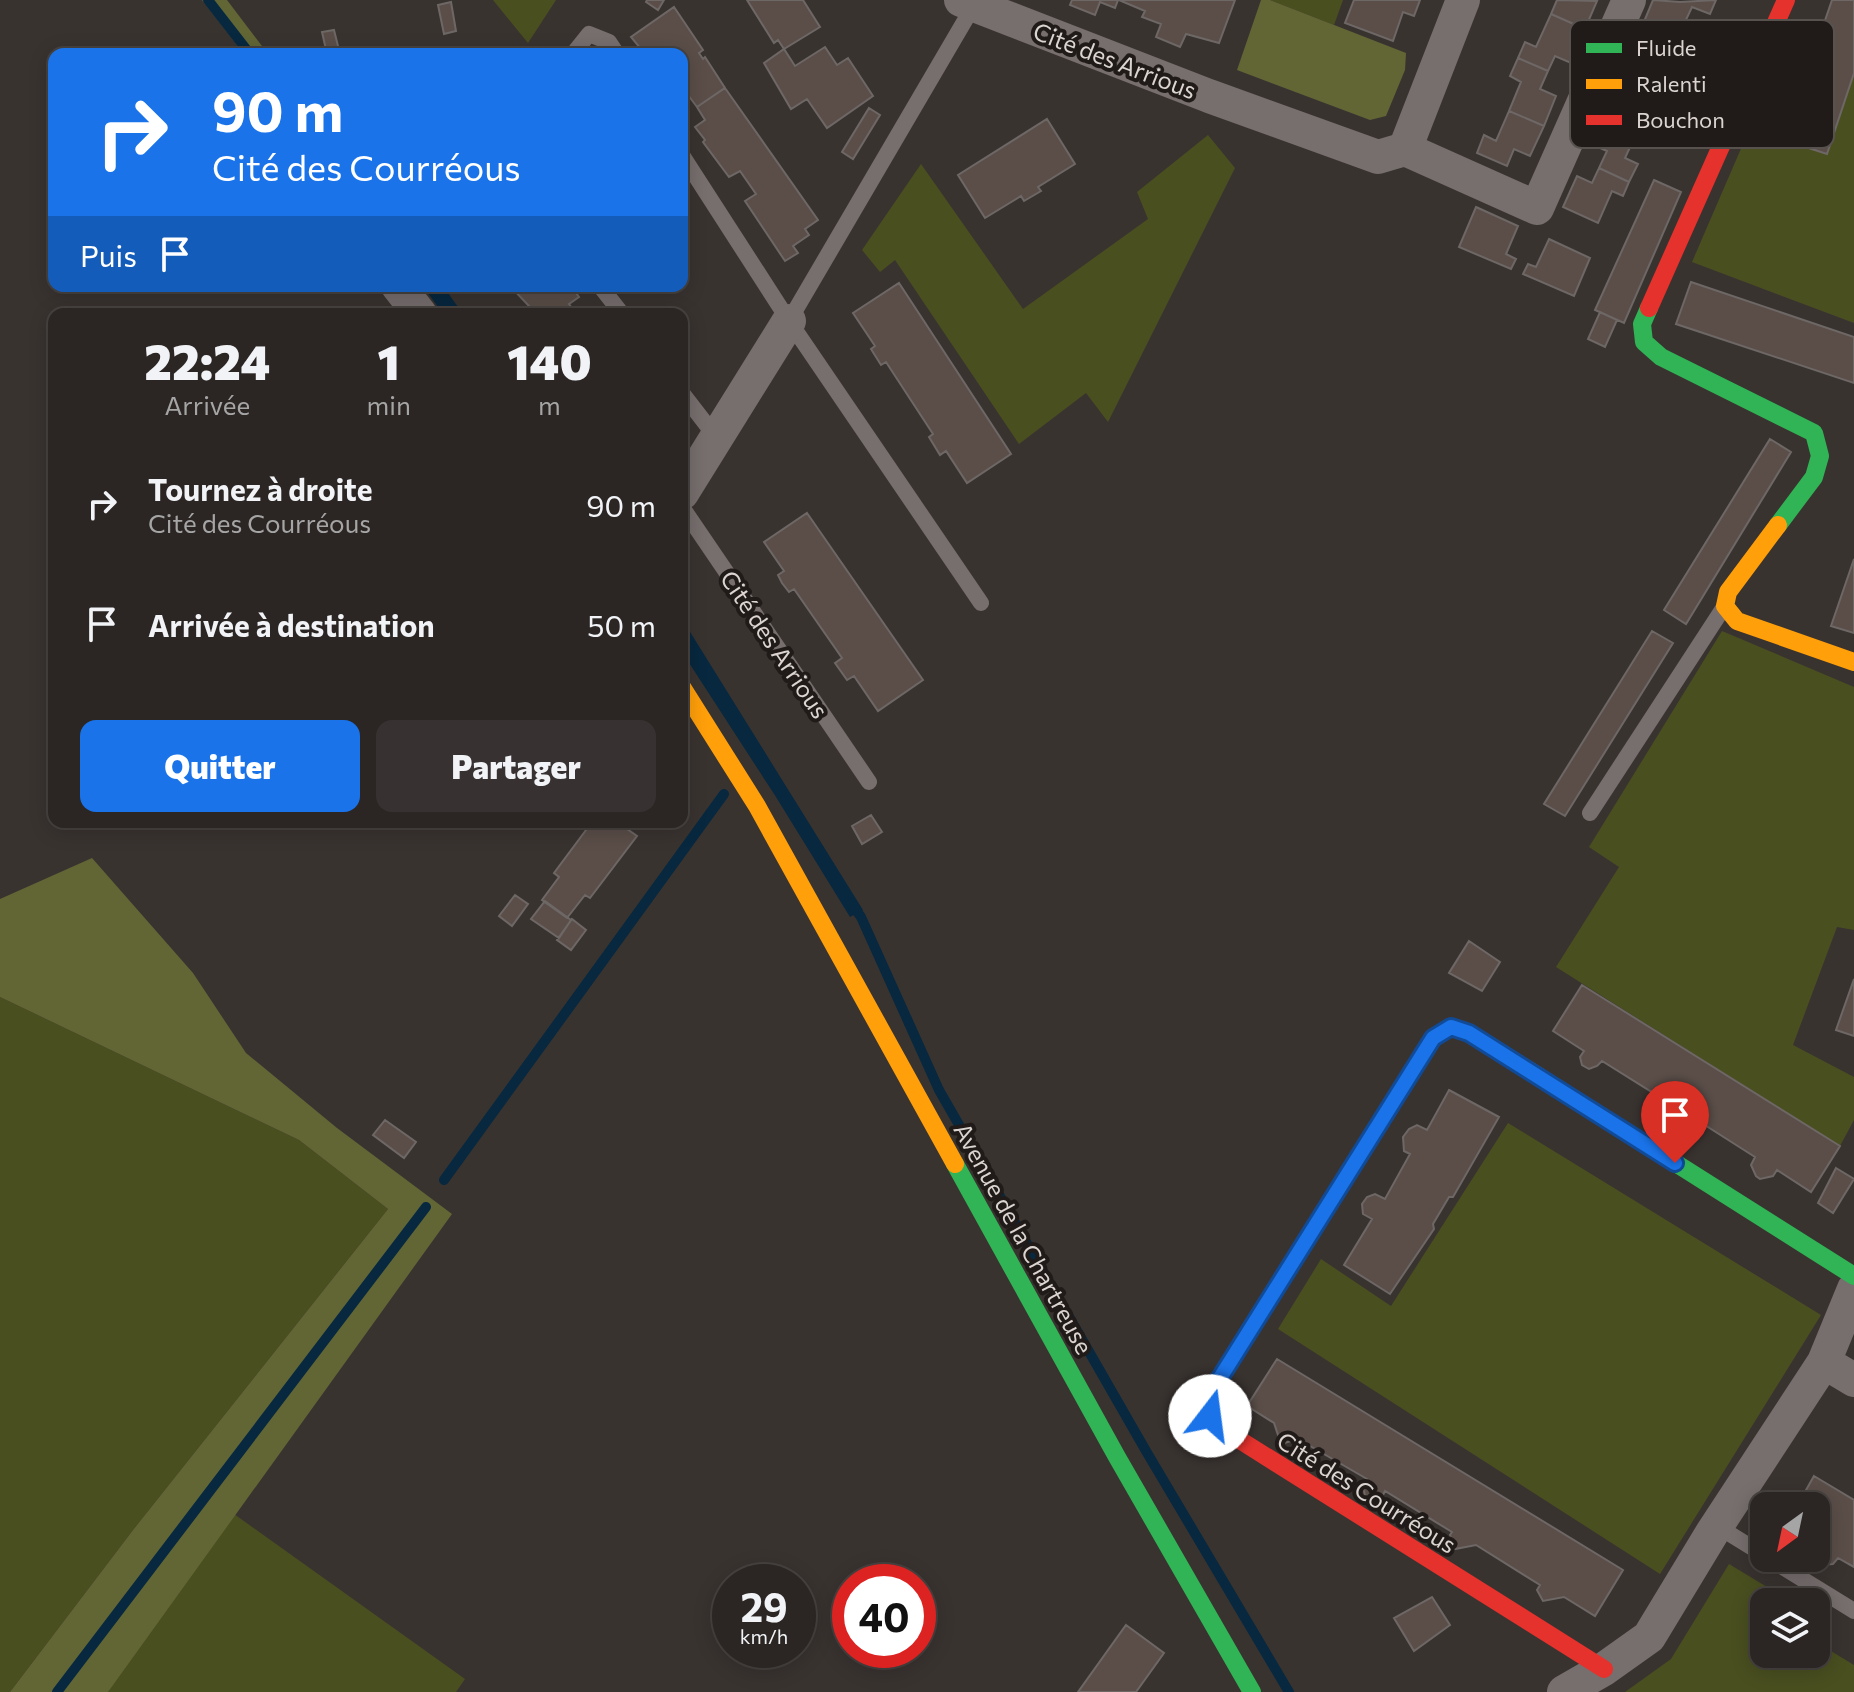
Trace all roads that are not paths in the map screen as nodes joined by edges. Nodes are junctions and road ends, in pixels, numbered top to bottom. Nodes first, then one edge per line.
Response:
1 (1463, 0) edge
2 (1629, 0) edge
3 (1786, 0) edge
4 (968, 3) edge
5 (1620, 20) edge
6 (1777, 20) edge
7 (578, 48) edge
8 (613, 48) edge
9 (1570, 133) edge
10 (1720, 148) edge
11 (1405, 149) junction
12 (688, 164) edge
13 (403, 292) edge
14 (605, 292) edge
15 (415, 308) edge
16 (617, 308) edge
17 (789, 321) junction
18 (688, 401) edge
19 (716, 437) junction
20 (688, 483) edge
21 (688, 516) edge
22 (981, 603) dead end
23 (1725, 606) junction
24 (1854, 662) edge
25 (688, 697) edge
26 (869, 782) dead end
27 (1590, 813) dead end
28 (1854, 1276) edge
29 (1854, 1289) edge
30 (1824, 1362) junction
31 (1854, 1380) edge
32 (1717, 1526) junction
33 (1750, 1547) edge
34 (1790, 1572) edge
35 (1854, 1611) edge
36 (1604, 1669) junction
37 (1252, 1692) edge
38 (1564, 1692) edge

1 - 11 street
2 - 5 street
3 - 6 street
4 - 11 street, Cité des Arrious
4 - 17 lane, Cité des Arrious
7 - 8 lane
9 - 11 street
10 - 23 street
12 - 17 lane
13 - 15 street
14 - 16 lane
17 - 19 street, Cité des Arrious
17 - 22 lane
18 - 19 lane
19 - 20 street, Cité des Arrious
21 - 26 lane, Cité des Arrious
23 - 24 street
23 - 27 lane
25 - 37 street, Avenue de la Chartreuse
28 - 36 street, Cité des Courréous
29 - 30 street
30 - 31 street
30 - 32 street
32 - 33 lane
32 - 36 street
34 - 35 lane
36 - 38 street

